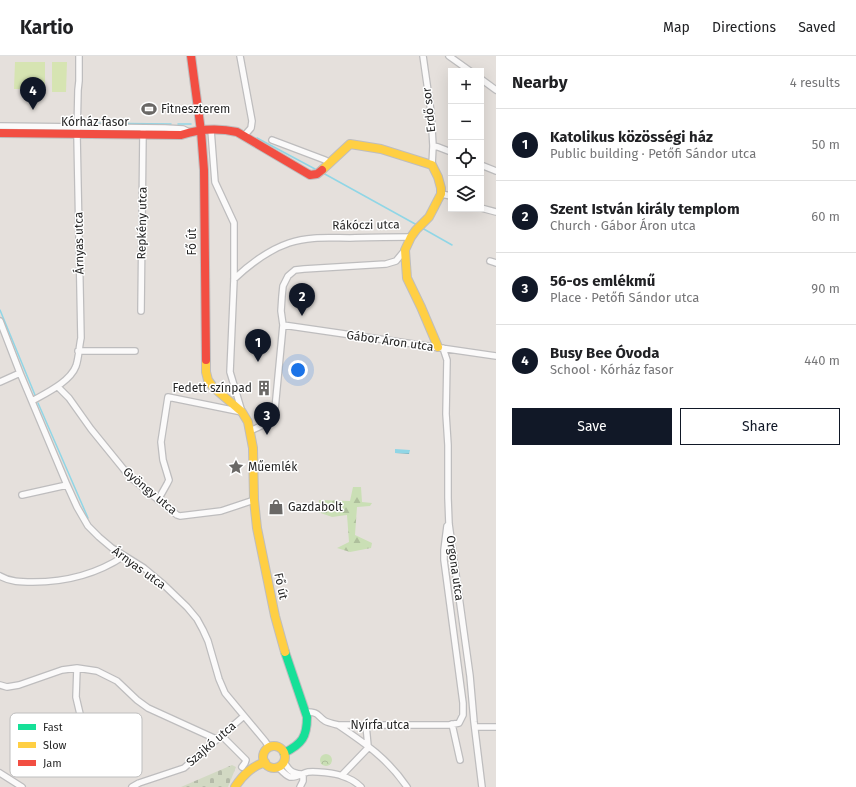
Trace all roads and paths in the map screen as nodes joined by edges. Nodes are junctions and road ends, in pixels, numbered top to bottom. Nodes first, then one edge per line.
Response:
1 (79, 56) edge
2 (191, 56) edge
3 (240, 56) edge
4 (423, 56) edge
5 (449, 56) edge
6 (466, 68) edge
7 (484, 81) edge
8 (496, 90) edge
9 (0, 126) edge
10 (211, 130) junction
11 (78, 131) junction
12 (143, 131) junction
13 (201, 131) junction
14 (0, 133) edge
15 (244, 136) junction
16 (272, 140) dead end
17 (433, 146) junction
18 (448, 151) edge
19 (329, 163) junction
20 (432, 165) junction
21 (484, 166) edge
22 (496, 171) edge
23 (441, 194) junction
24 (448, 195) edge
25 (484, 209) edge
26 (496, 212) edge
27 (414, 233) junction
28 (405, 250) junction
29 (234, 279) junction
30 (141, 311) dead end
31 (0, 321) edge
32 (283, 325) junction
33 (440, 348) junction
34 (78, 351) junction
35 (135, 351) dead end
36 (496, 356) edge
37 (20, 373) junction
38 (0, 382) edge
39 (58, 387) junction
40 (32, 401) junction
41 (242, 412) junction
42 (250, 431) junction
43 (67, 486) junction
44 (22, 495) dead end
45 (158, 500) junction
46 (254, 500) junction
47 (450, 524) junction
48 (124, 556) junction
49 (0, 576) edge
50 (77, 668) junction
51 (0, 685) edge
52 (305, 712) junction
53 (80, 713) edge
54 (244, 716) junction
55 (452, 724) junction
56 (338, 725) junction
57 (366, 726) junction
58 (475, 727) junction
59 (496, 727) edge
60 (219, 737) junction
61 (368, 746) junction
62 (270, 747) junction
63 (284, 753) junction
64 (460, 760) dead end
65 (265, 762) junction
66 (281, 765) junction
67 (242, 767) dead end
68 (0, 773) edge
69 (303, 774) junction
70 (342, 775) junction
71 (22, 787) edge
72 (132, 787) edge
73 (235, 787) edge
74 (300, 787) edge
75 (361, 787) edge
76 (407, 787) edge
77 (482, 787) edge

1 - 11 street, Árnyas utca
2 - 13 main road, Fő út
3 - 15 street
4 - 17 street, Erdő sor
5 - 6 street
7 - 8 street
9 - 11 street, Kórház fasor
10 - 13 main road
10 - 15 main road
10 - 29 street, Fő út
11 - 12 main road, Kórház fasor
11 - 14 main road, Kórház fasor
11 - 34 street, Árnyas utca
12 - 13 main road, Kórház fasor
12 - 30 street, Repkény utca
13 - 41 main road, Fő út
15 - 19 main road
16 - 19 street
17 - 18 street
17 - 20 street, Erdő sor
19 - 20 main road
20 - 23 main road
21 - 22 street
23 - 24 street
23 - 27 main road, Rákóczi utca
25 - 26 street
27 - 28 main road
27 - 29 street, Rákóczi utca
28 - 32 street
28 - 33 main road
29 - 41 street, Fő út
31 - 37 street, Árnyas utca
32 - 33 street, Gábor Áron utca
32 - 42 street
33 - 36 street, Gábor Áron utca
33 - 47 street, Orgona utca
34 - 35 street
34 - 39 street, Árnyas utca
37 - 38 street
37 - 40 street, Árnyas utca
39 - 40 street, Árnyas utca
39 - 45 street, Gyöngy utca
40 - 43 street, Árnyas utca
41 - 42 main road, Fő út
41 - 45 street
42 - 46 main road, Fő út
43 - 44 street
43 - 48 street, Árnyas utca
45 - 46 street, Gyöngy utca
46 - 52 main road, Fő út
47 - 55 street, Nyírfa utca
47 - 58 street, Orgona utca
48 - 49 street
48 - 54 street, Árnyas utca
50 - 51 street
50 - 53 street
50 - 60 street
52 - 56 street, Nyírfa utca
52 - 63 main road, Fő út
54 - 60 street, Szajkó utca
54 - 62 street, Árnyas utca
55 - 57 street, Nyírfa utca
55 - 64 street
56 - 57 street, Nyírfa utca
56 - 61 street
57 - 61 street
58 - 59 street
58 - 77 street, Orgona utca
60 - 67 street
60 - 72 street, Szajkó utca
61 - 70 street
61 - 76 street
62 - 63 main road
62 - 65 main road
63 - 66 main road
65 - 66 main road
65 - 73 main road
66 - 69 street
68 - 71 street
69 - 70 street
69 - 74 street
70 - 75 street

